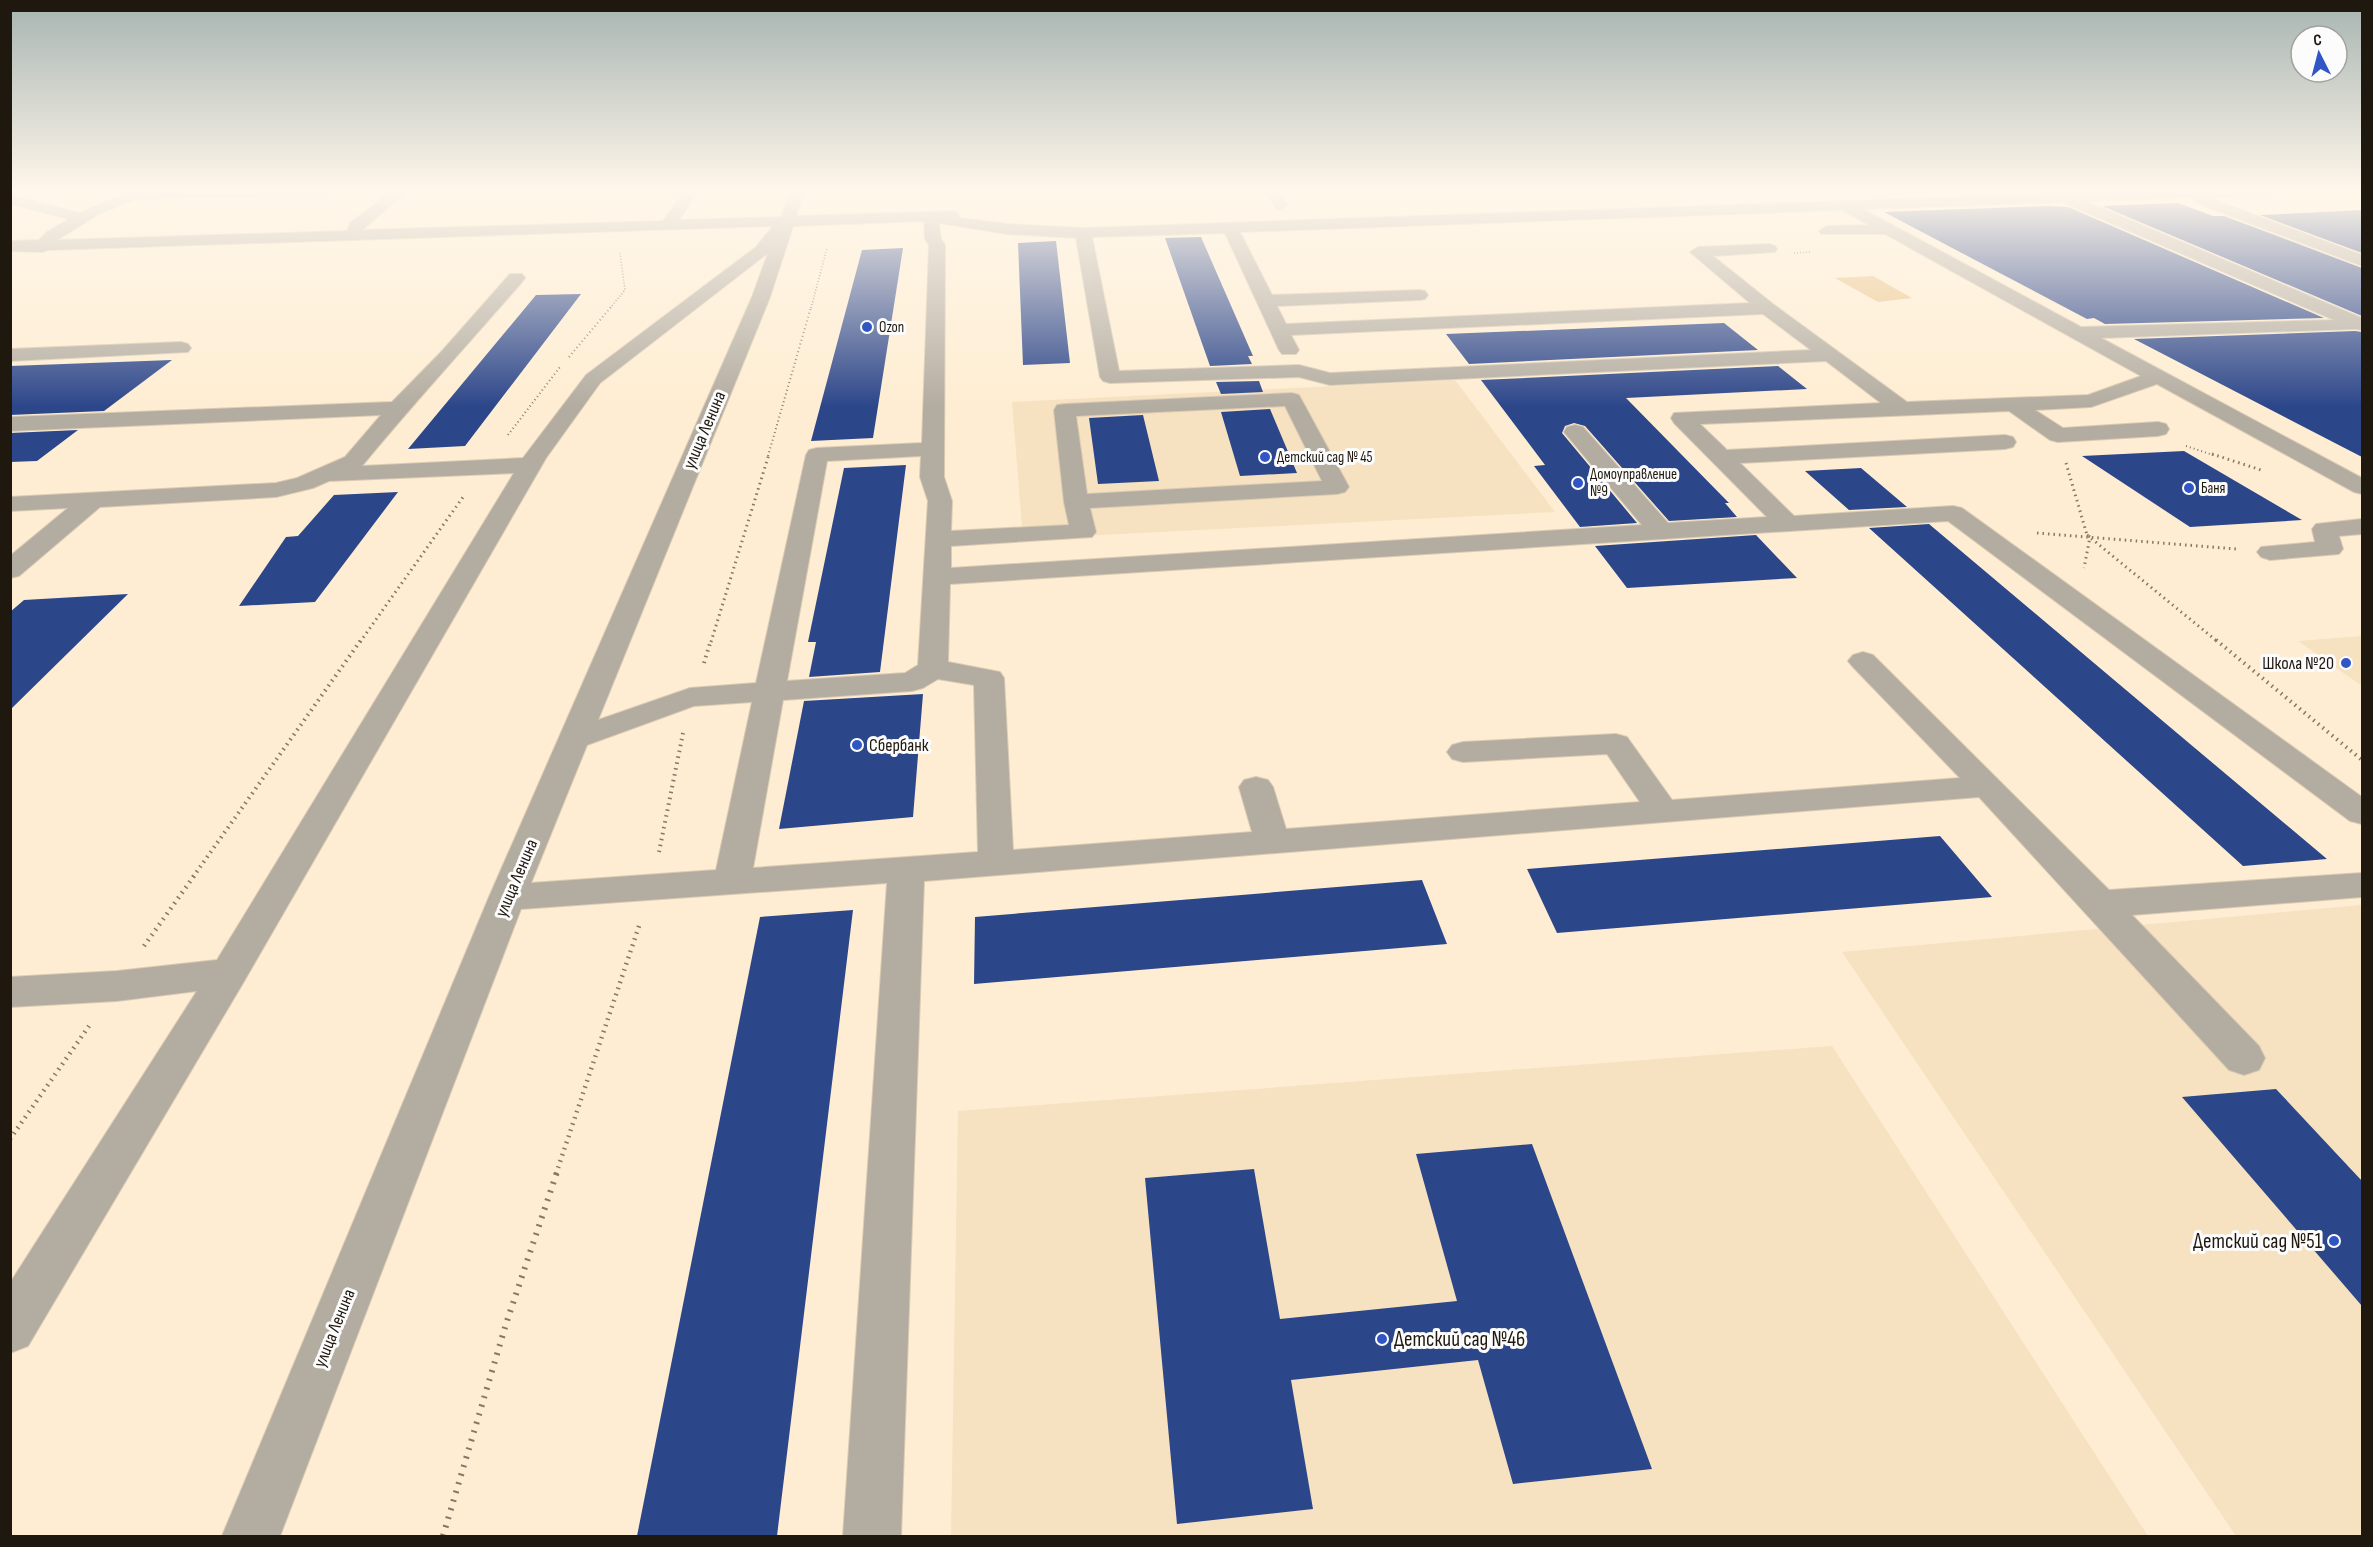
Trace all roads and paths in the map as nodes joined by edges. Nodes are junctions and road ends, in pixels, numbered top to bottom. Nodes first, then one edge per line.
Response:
1 (622, 262) edge
2 (746, 262) edge
3 (774, 262) edge
4 (937, 262) edge
5 (1088, 262) edge
6 (1247, 262) edge
7 (1711, 262) edge
8 (1949, 262) edge
9 (2214, 262) edge
10 (516, 278) dead end
11 (1419, 295) dead end
12 (1265, 301) junction
13 (1767, 308) junction
14 (1644, 313) junction
15 (2361, 325) edge
16 (1279, 330) junction
17 (2080, 333) junction
18 (181, 348) dead end
19 (10, 355) edge
20 (1830, 355) junction
21 (1704, 361) junction
22 (1299, 371) junction
23 (1166, 375) junction
24 (2158, 377) junction
25 (1177, 404) junction
26 (2013, 404) junction
27 (2119, 406) junction
28 (398, 408) junction
29 (1895, 408) junction
30 (10, 424) edge
31 (1575, 432) dead end
32 (2058, 435) junction
33 (2005, 442) dead end
34 (1940, 446) junction
35 (932, 449) junction
36 (1721, 457) junction
37 (530, 465) junction
38 (484, 467) junction
39 (328, 474) junction
40 (2362, 487) edge
41 (93, 500) junction
42 (1076, 502) junction
43 (10, 504) edge
44 (1786, 522) junction
45 (1972, 527) junction
46 (2362, 527) edge
47 (1660, 530) junction
48 (2090, 537) junction
49 (940, 539) junction
50 (2270, 552) joint
51 (10, 570) edge
52 (937, 577) junction
53 (2076, 603) junction
54 (1863, 661) dead end
55 (933, 669) junction
56 (770, 691) junction
57 (576, 739) junction
58 (1463, 753) dead end
59 (2362, 760) edge
60 (1256, 786) dead end
61 (1987, 786) junction
62 (1663, 811) junction
63 (2362, 813) edge
64 (1272, 842) junction
65 (996, 863) junction
66 (906, 870) junction
67 (732, 880) junction
68 (2362, 885) edge
69 (507, 897) junction
70 (2100, 904) junction
71 (229, 973) junction
72 (117, 986) junction
73 (10, 992) edge
74 (2244, 1058) dead end
75 (10, 1139) edge
76 (10, 1329) edge
77 (251, 1536) edge
78 (872, 1536) edge

1 - 38 path
2 - 37 street
3 - 57 street, улица Ленина
4 - 35 street
5 - 23 street
6 - 12 street
7 - 13 street
8 - 17 street
9 - 15 street
10 - 28 street
11 - 12 street
12 - 16 street
13 - 14 street
13 - 20 street
14 - 16 street
14 - 21 street
15 - 17 street
16 - 22 street
17 - 24 street
18 - 19 street
20 - 21 street
20 - 29 street
21 - 22 street
22 - 23 street
23 - 25 street
24 - 27 street
24 - 40 street
25 - 42 street
25 - 42 street
26 - 27 street
26 - 29 street
26 - 32 street
27 - 32 street
28 - 30 street
28 - 39 street
29 - 34 street
29 - 36 street
31 - 47 street
32 - 48 path
33 - 34 street
34 - 36 street
35 - 49 street
35 - 56 street
36 - 44 street
37 - 38 street
37 - 71 street
38 - 39 street
38 - 72 path
39 - 41 street
41 - 43 street
41 - 51 street
42 - 49 street
44 - 45 street
44 - 47 street
45 - 48 path
45 - 53 street
46 - 50 street
47 - 52 street
48 - 50 path
48 - 53 path
48 - 59 path
49 - 52 street
52 - 55 street
53 - 63 street
54 - 61 street
55 - 56 street
55 - 65 street
56 - 57 street
56 - 67 street
57 - 69 street, улица Ленина
58 - 62 street
60 - 64 street
61 - 62 street
61 - 70 street
62 - 64 street
64 - 65 street
65 - 66 street
66 - 67 street
66 - 78 street
67 - 69 street
68 - 70 street
69 - 77 street, улица Ленина
70 - 74 street
71 - 72 street
71 - 76 street
72 - 73 street
72 - 75 path

